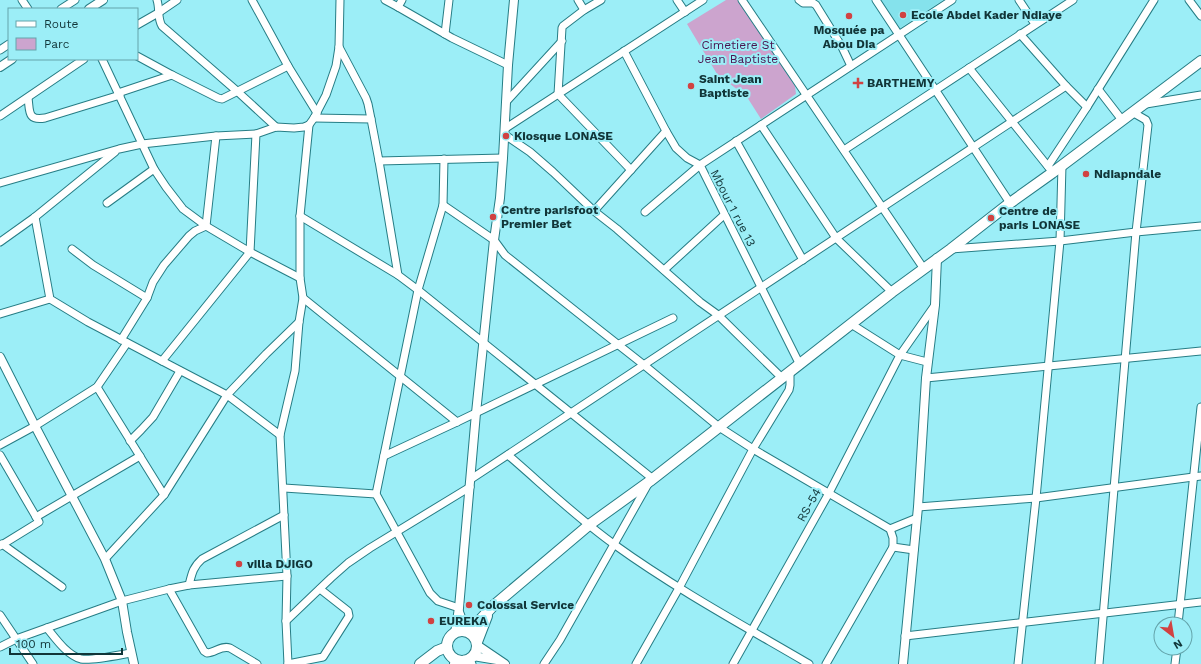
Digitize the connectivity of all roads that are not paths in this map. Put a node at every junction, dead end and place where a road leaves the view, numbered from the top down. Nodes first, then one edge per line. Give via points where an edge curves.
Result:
1 (75, 0) edge
2 (103, 0) edge
3 (157, 0) edge
4 (177, 0) edge
5 (252, 0) edge
6 (340, 0) edge
7 (385, 0) edge
8 (402, 0) edge
9 (450, 0) edge
10 (514, 0) edge
11 (578, 0) edge
12 (601, 0) edge
13 (677, 0) edge
14 (703, 0) edge
15 (742, 0) edge
16 (799, 0) edge
17 (876, 0) edge
18 (952, 0) edge
19 (1019, 0) edge
20 (1073, 0) edge
21 (1154, 0) edge
22 (1189, 0) edge
23 (398, 7) junction
24 (63, 8) edge
25 (91, 8) edge
26 (584, 10) junction
27 (685, 12) junction
28 (158, 13) junction
29 (1201, 16) edge
30 (138, 24) edge
31 (1035, 24) junction
32 (446, 34) junction
33 (1020, 34) junction
34 (898, 35) junction
35 (562, 41) junction
36 (339, 47) junction
37 (624, 51) junction
38 (138, 57) edge
39 (10, 60) edge
40 (83, 60) edge
41 (102, 60) edge
42 (1201, 61) edge
43 (508, 65) junction
44 (288, 66) junction
45 (851, 66) junction
46 (0, 67) edge
47 (969, 68) junction
48 (172, 75) junction
49 (1066, 86) junction
50 (1098, 89) junction
51 (935, 90) junction
52 (238, 92) junction
53 (119, 94) junction
54 (558, 94) junction
55 (806, 95) junction
56 (1201, 95) edge
57 (28, 98) junction
58 (506, 102) junction
59 (1143, 104) junction
60 (1087, 107) junction
61 (1132, 112) junction
62 (316, 115) junction
63 (0, 116) edge
64 (371, 119) junction
65 (1122, 120) junction
66 (1012, 122) junction
67 (309, 125) junction
68 (761, 125) junction
69 (276, 127) junction
70 (505, 131) junction
71 (666, 131) junction
72 (256, 134) junction
73 (216, 136) junction
74 (736, 141) junction
75 (142, 144) junction
76 (974, 147) junction
77 (119, 149) junction
78 (844, 150) junction
79 (504, 158) junction
80 (444, 159) junction
81 (379, 161) junction
82 (700, 165) junction
83 (1062, 165) junction
84 (154, 168) junction
85 (1050, 169) junction
86 (631, 170) junction
87 (0, 183) edge
88 (107, 203) dead end
89 (1010, 203) junction
90 (443, 205) junction
91 (882, 207) junction
92 (594, 211) junction
93 (645, 212) dead end
94 (724, 215) junction
95 (300, 216) junction
96 (34, 217) junction
97 (206, 226) junction
98 (1201, 226) edge
99 (1136, 232) junction
100 (836, 238) junction
101 (494, 240) junction
102 (1060, 241) junction
103 (0, 242) edge
104 (72, 249) dead end
105 (952, 249) junction
106 (250, 252) junction
107 (937, 258) junction
108 (803, 260) junction
109 (924, 269) junction
110 (664, 270) junction
111 (398, 275) junction
112 (300, 278) junction
113 (761, 288) junction
114 (418, 290) junction
115 (892, 292) junction
116 (147, 298) junction
117 (303, 298) junction
118 (50, 299) junction
119 (935, 304) junction
120 (0, 314) edge
121 (718, 315) junction
122 (673, 318) dead end
123 (299, 322) junction
124 (851, 324) junction
125 (124, 342) junction
126 (483, 343) junction
127 (618, 344) junction
128 (1201, 351) edge
129 (900, 355) junction
130 (0, 357) edge
131 (1126, 358) junction
132 (162, 360) junction
133 (927, 362) junction
134 (800, 364) junction
135 (644, 365) junction
136 (1048, 366) junction
137 (180, 371) junction
138 (400, 375) junction
139 (786, 375) junction
140 (926, 378) junction
141 (535, 384) junction
142 (97, 387) junction
143 (227, 395) junction
144 (1201, 407) edge
145 (476, 413) junction
146 (571, 413) junction
147 (457, 422) junction
148 (35, 426) junction
149 (719, 427) junction
150 (280, 435) junction
151 (130, 441) junction
152 (0, 445) edge
153 (753, 449) junction
154 (508, 454) junction
155 (0, 455) edge
156 (140, 456) junction
157 (384, 456) junction
158 (1198, 477) edge
159 (652, 480) junction
160 (470, 483) junction
161 (1114, 487) junction
162 (284, 488) junction
163 (829, 493) junction
164 (376, 494) junction
165 (164, 495) junction
166 (72, 496) junction
167 (1036, 498) junction
168 (918, 506) junction
169 (284, 515) junction
170 (36, 517) junction
171 (917, 518) junction
172 (589, 525) junction
173 (890, 529) junction
174 (398, 532) junction
175 (1, 545) edge
176 (614, 545) junction
177 (893, 547) junction
178 (914, 550) junction
179 (105, 559) junction
180 (287, 576) junction
181 (189, 585) junction
182 (62, 587) dead end
183 (679, 588) junction
184 (169, 589) junction
185 (320, 589) junction
186 (122, 601) junction
187 (1201, 602) edge
188 (1180, 605) junction
189 (492, 607) junction
190 (459, 610) junction
191 (1103, 613) junction
192 (0, 615) edge
193 (1179, 616) edge
194 (286, 621) junction
195 (1022, 622) junction
196 (46, 628) junction
197 (752, 630) junction
198 (467, 632) junction
199 (455, 633) junction
200 (906, 636) junction
201 (16, 639) junction
202 (477, 643) junction
203 (0, 647) edge
204 (131, 652) junction
205 (461, 659) edge
206 (502, 662) edge
207 (422, 663) edge
208 (33, 664) edge
209 (134, 664) edge
210 (257, 664) edge
211 (288, 664) edge
212 (544, 664) edge
213 (636, 664) edge
214 (733, 664) edge
215 (809, 664) edge
216 (826, 664) edge
217 (903, 664) edge
218 (1018, 664) edge
219 (1099, 664) edge

1 - 24 street
2 - 25 street
3 - 28 street
4 - 28 street
5 - 44 street
6 - 36 street
7 - 23 street
8 - 23 street
9 - 32 street
10 - 43 street
11 - 26 street
12 - 26 street
13 - 27 street
14 - 27 street
15 - 55 street
16 - 45 street via 816,5
17 - 34 street
18 - 34 street
19 - 31 street
20 - 31 street
21 - 50 street
22 - 29 street
23 - 32 street
26 - 35 street via 563,26
27 - 37 street
28 - 30 street
28 - 52 street via 162,26
31 - 33 street
32 - 43 street
33 - 47 street
33 - 49 street
34 - 45 street
34 - 51 street
35 - 54 street
35 - 58 street
36 - 62 street via 336,66
36 - 64 street via 366,98
37 - 54 street
37 - 71 street, Mbour 1 rue 13
38 - 48 street
39 - 46 street
40 - 57 street
41 - 53 street
42 - 59 main road
43 - 58 street
44 - 52 street
44 - 62 street
45 - 55 street
47 - 51 street
47 - 66 street
48 - 52 street via 220,99
48 - 53 street
49 - 60 street
49 - 66 street
50 - 60 street
50 - 65 street
51 - 76 street
51 - 78 street
52 - 69 street
53 - 57 street via 38,119 30,114
53 - 75 street
54 - 70 street
54 - 86 street
55 - 68 street
55 - 78 street
56 - 59 street
57 - 63 street
58 - 70 street
59 - 61 main road
60 - 85 street
61 - 65 main road
61 - 99 street via 1146,120 1148,126
62 - 64 street
62 - 67 street
64 - 81 street
65 - 83 main road
66 - 76 street
66 - 85 street
67 - 69 street via 294,128
67 - 95 street
68 - 74 street
68 - 100 street
69 - 72 street
70 - 79 street
70 - 92 street
71 - 82 street, Mbour 1 rue 13 via 676,148
71 - 86 street
72 - 73 street
72 - 106 street
73 - 75 street
73 - 97 street
74 - 82 street
74 - 108 street
75 - 77 street
75 - 84 street
76 - 89 street
76 - 91 street
77 - 87 street
77 - 96 street
78 - 91 street
79 - 80 street
79 - 101 street
80 - 81 street
80 - 90 street
81 - 111 street
82 - 93 street
82 - 94 street, Mbour 1 rue 13
83 - 85 main road
83 - 102 street
84 - 88 street
84 - 97 street via 183,209
85 - 89 main road
86 - 92 street
89 - 105 main road
90 - 101 street
90 - 114 street
91 - 100 street
91 - 109 street
92 - 110 street
94 - 110 street
94 - 113 street, Mbour 1 rue 13
95 - 111 street
95 - 112 street
96 - 103 street
96 - 118 street
97 - 106 street
97 - 116 street via 189,236 164,265
98 - 99 street
99 - 102 street
99 - 131 street
100 - 108 street
100 - 115 street
101 - 126 street
101 - 127 street via 506,255
102 - 105 street
102 - 136 street
104 - 116 street
105 - 107 main road
106 - 112 street
106 - 132 street
107 - 109 main road
107 - 119 street
108 - 113 street
109 - 115 main road
110 - 121 street
111 - 114 street
112 - 117 street
113 - 121 street
113 - 134 street, Mbour 1 rue 13
114 - 126 street
114 - 138 street
115 - 124 main road
116 - 125 street
117 - 123 street
117 - 138 street
118 - 120 street
118 - 125 street
119 - 129 street, RS-54
119 - 133 street
121 - 135 street
121 - 139 street
122 - 127 street
123 - 143 street
123 - 150 street via 295,371
124 - 129 street
124 - 134 main road
125 - 132 street
125 - 142 street
126 - 141 street
126 - 145 street
127 - 135 street
127 - 141 street
128 - 131 street
129 - 133 street
129 - 163 street, RS-54
130 - 148 street
131 - 136 street
131 - 161 street
132 - 137 street
133 - 140 street
134 - 139 main road
135 - 146 street
135 - 149 street
136 - 140 street
136 - 167 street
137 - 143 street
137 - 151 street via 153,417
138 - 147 street
138 - 157 street
139 - 149 main road
139 - 153 street via 789,390
140 - 168 street
141 - 145 street
141 - 146 street
142 - 148 street
142 - 151 street
143 - 150 street
143 - 165 street
144 - 158 street
145 - 147 street
145 - 160 street
146 - 154 street
146 - 159 street
147 - 157 street
148 - 152 street
148 - 166 street
149 - 153 street
149 - 159 main road
150 - 162 street
151 - 156 street
153 - 163 street
153 - 183 street
154 - 160 street
154 - 172 street
155 - 170 street
156 - 165 street
156 - 166 street
157 - 164 street
158 - 161 street
158 - 188 street
159 - 172 main road
159 - 176 street
160 - 174 street
160 - 190 street
161 - 167 street
161 - 191 street
162 - 164 street
162 - 169 street
163 - 173 street
163 - 197 street, RS-54
164 - 174 street
165 - 179 street
166 - 170 street
166 - 179 street
167 - 168 street
167 - 195 street
168 - 171 street
169 - 180 street
169 - 181 street via 202,559 192,570
170 - 175 street via 39,522
171 - 173 street
171 - 178 street
172 - 176 street
172 - 189 main road
173 - 177 street
174 - 185 street via 348,563
174 - 190 street via 430,592 438,601
175 - 182 street
176 - 183 street
176 - 212 street
177 - 178 street
177 - 216 street
178 - 200 street
179 - 186 street
180 - 181 street
180 - 194 street
181 - 184 street
183 - 197 street
183 - 213 street
184 - 186 street
184 - 210 street via 204,651 210,653 226,647
185 - 194 street
185 - 211 street via 348,611 349,616 323,657
186 - 196 street
186 - 204 street
187 - 188 street
188 - 191 street
188 - 193 street
189 - 198 main road
189 - 202 main road
190 - 198 street
190 - 199 street
191 - 195 street
191 - 219 street
192 - 201 street
194 - 211 street
195 - 200 street
195 - 218 street
196 - 201 street
196 - 204 street via 68,651 82,659
197 - 214 street, RS-54
197 - 215 street
198 - 199 main road
198 - 202 main road via 473,635
199 - 205 main road via 449,639
200 - 217 street
201 - 203 street
201 - 208 street
202 - 205 main road via 476,651
202 - 206 street
204 - 209 street
205 - 206 street
205 - 207 main road via 437,651

